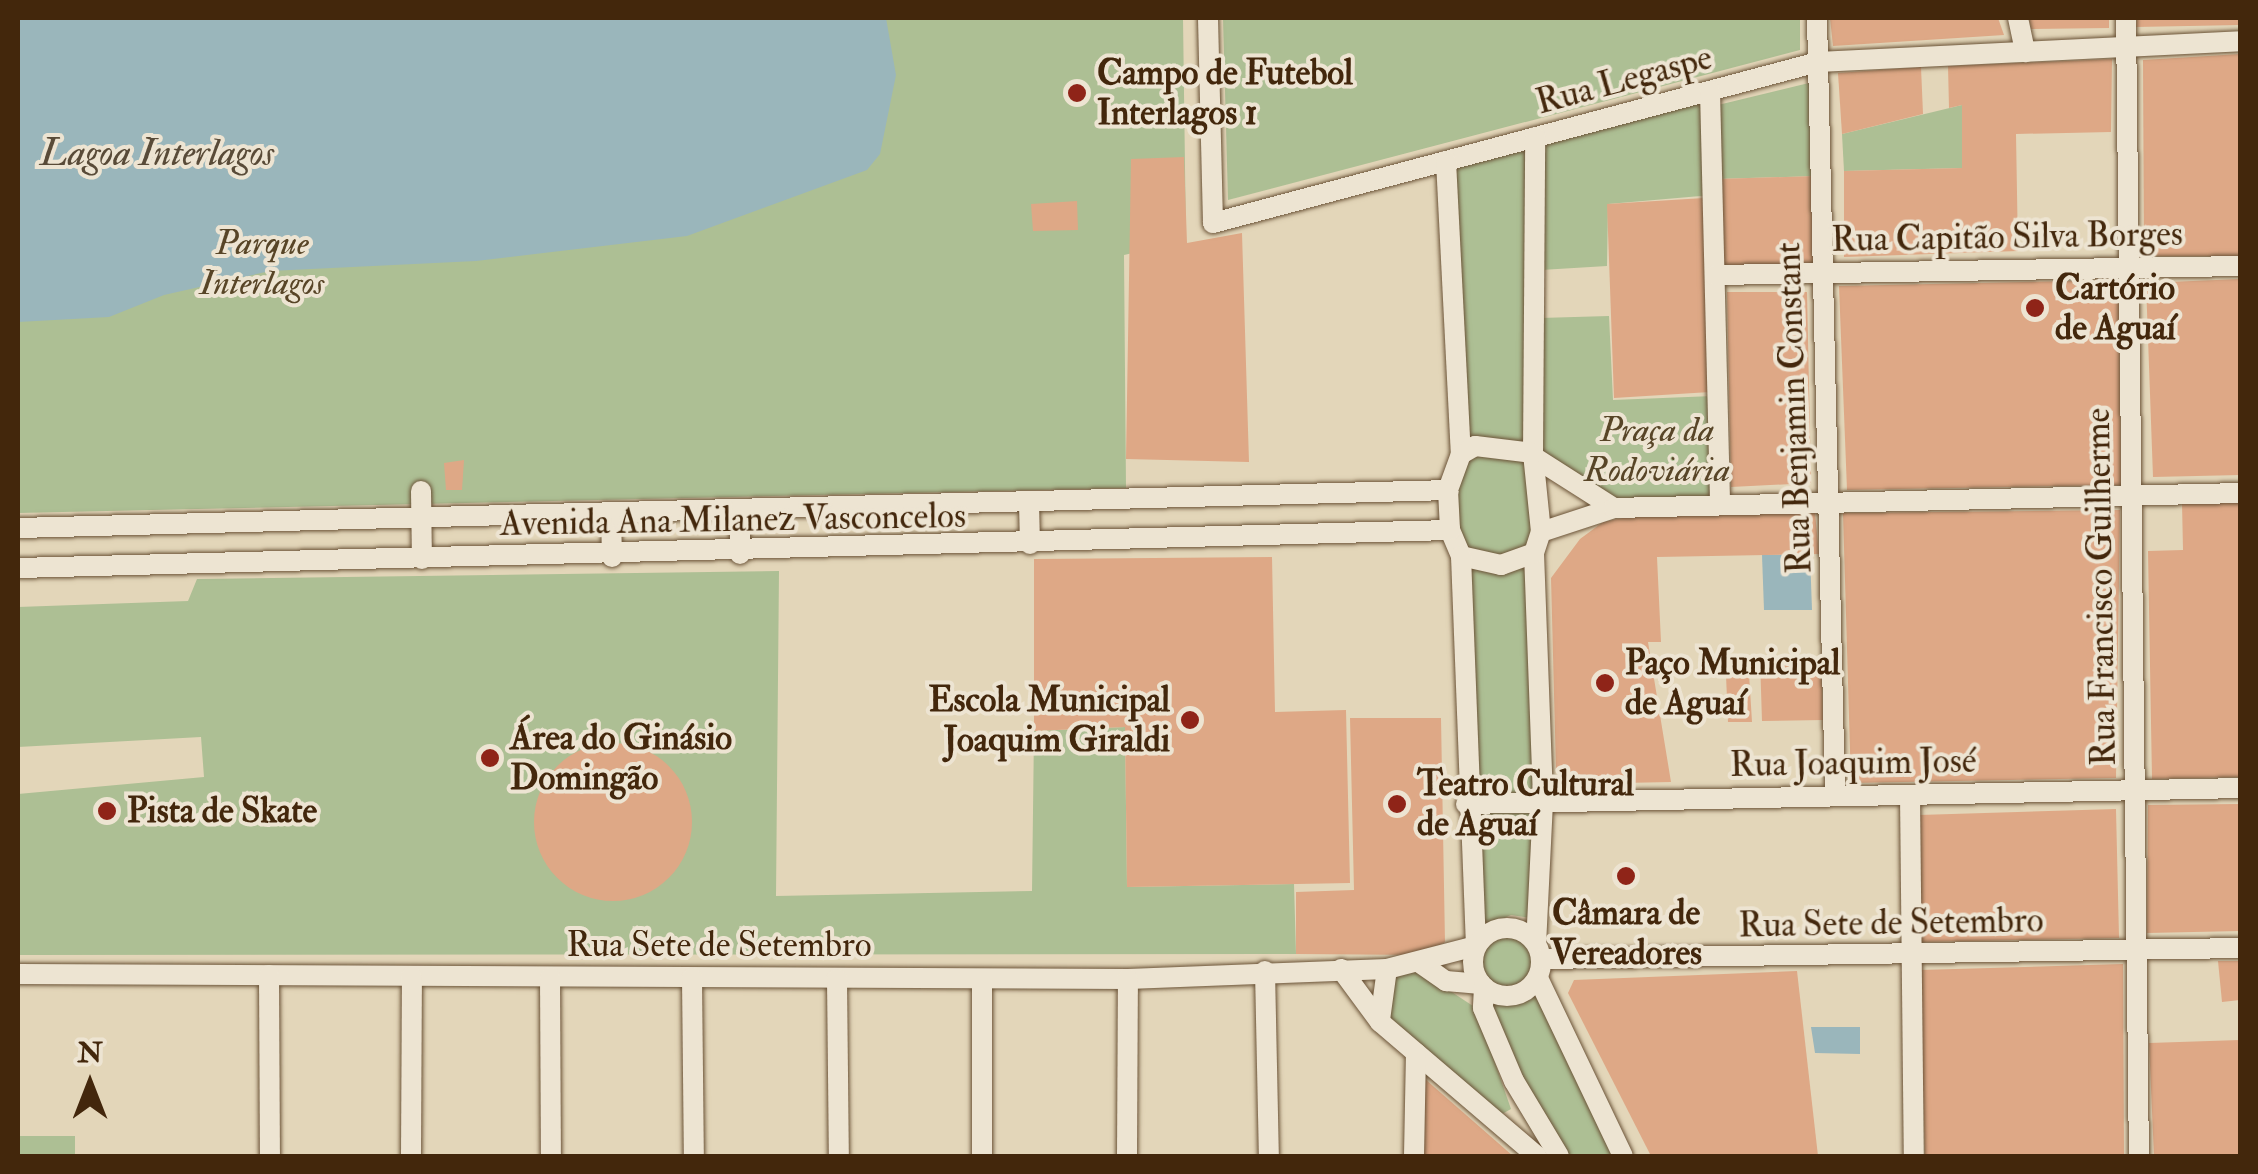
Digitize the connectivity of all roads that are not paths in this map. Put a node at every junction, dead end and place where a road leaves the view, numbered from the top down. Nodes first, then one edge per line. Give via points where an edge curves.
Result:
1 (1208, 18) edge
2 (1817, 18) edge
3 (2018, 18) edge
4 (2126, 18) edge
5 (2240, 41) edge
6 (2126, 46) junction
7 (2025, 52) junction
8 (1818, 62) junction
9 (1710, 91) junction
10 (1535, 137) junction
11 (1446, 161) junction
12 (2240, 266) edge
13 (2129, 267) junction
14 (1823, 272) junction
15 (1714, 275) junction
16 (1461, 454) junction
17 (1535, 456) junction
18 (1448, 490) junction
19 (421, 491) dead end
20 (2240, 493) edge
21 (2132, 496) junction
22 (1830, 501) junction
23 (1720, 503) junction
24 (1029, 504) junction
25 (1614, 508) junction
26 (740, 513) junction
27 (611, 516) junction
28 (422, 520) junction
29 (18, 528) edge
30 (1450, 530) junction
31 (1541, 532) junction
32 (1030, 544) junction
33 (1534, 553) junction
34 (740, 554) junction
35 (612, 556) junction
36 (1462, 556) junction
37 (422, 559) junction
38 (18, 568) edge
39 (2240, 788) edge
40 (2136, 790) junction
41 (1910, 795) junction
42 (1835, 796) junction
43 (1543, 802) junction
44 (1466, 804) junction
45 (1476, 944) junction
46 (2240, 948) edge
47 (2138, 952) junction
48 (1912, 956) junction
49 (1539, 960) junction
50 (1420, 963) junction
51 (1341, 969) junction
52 (1387, 969) junction
53 (1265, 971) junction
54 (18, 974) edge
55 (269, 976) junction
56 (412, 976) junction
57 (550, 977) junction
58 (692, 978) junction
59 (837, 978) junction
60 (982, 979) junction
61 (1128, 979) junction
62 (1482, 986) junction
63 (1380, 1022) junction
64 (1416, 1052) junction
65 (270, 1156) edge
66 (412, 1156) edge
67 (550, 1156) edge
68 (694, 1156) edge
69 (839, 1156) edge
70 (982, 1156) edge
71 (1128, 1156) edge
72 (1269, 1156) edge
73 (1414, 1156) edge
74 (1537, 1156) edge
75 (1559, 1156) edge
76 (1623, 1156) edge
77 (1914, 1156) edge
78 (2140, 1156) edge

1 - 11 street, Rua Legaspe via 1213,224
2 - 8 street, Rua Benjamin Constant
3 - 7 street
4 - 6 street, Rua Francisco Guilherme
5 - 6 street, Rua Legaspe
6 - 7 street, Rua Legaspe
6 - 13 street, Rua Francisco Guilherme
7 - 8 street, Rua Legaspe
8 - 9 street, Rua Legaspe
8 - 14 street, Rua Benjamin Constant
9 - 10 street, Rua Legaspe
9 - 15 street
10 - 11 street, Rua Legaspe
10 - 17 street
11 - 16 street
12 - 13 street, Rua Capitão Silva Borges
13 - 14 street, Rua Capitão Silva Borges
13 - 21 street, Rua Francisco Guilherme
14 - 15 street, Rua Capitão Silva Borges
14 - 22 street, Rua Benjamin Constant
15 - 23 street
16 - 17 street via 1501,445
16 - 18 street
17 - 25 street
17 - 31 street
18 - 24 street, Avenida Ana Milanez Vasconcelos
18 - 30 street
19 - 28 street
20 - 21 street
21 - 22 street
21 - 40 street, Rua Francisco Guilherme
22 - 23 street
22 - 42 street, Rua Benjamin Constant
23 - 25 street
24 - 26 street, Avenida Ana Milanez Vasconcelos
24 - 32 street
25 - 31 street
26 - 27 street, Avenida Ana Milanez Vasconcelos
26 - 34 street
27 - 28 street, Avenida Ana Milanez Vasconcelos
27 - 35 street
28 - 29 street, Avenida Ana Milanez Vasconcelos
28 - 37 street
30 - 32 street, Avenida Ana Milanez Vasconcelos
30 - 36 street
31 - 33 street
32 - 34 street, Avenida Ana Milanez Vasconcelos
33 - 36 street via 1500,566
33 - 43 street
34 - 35 street, Avenida Ana Milanez Vasconcelos
35 - 37 street, Avenida Ana Milanez Vasconcelos
36 - 44 street
37 - 38 street, Avenida Ana Milanez Vasconcelos
39 - 40 street, Rua Joaquim José
40 - 41 street, Rua Joaquim José
40 - 47 street, Rua Francisco Guilherme
41 - 42 street, Rua Joaquim José
41 - 48 street
42 - 43 street, Rua Joaquim José
43 - 44 street, Rua Joaquim José
43 - 49 street
44 - 45 street
45 - 49 street, Rua Sete de Setembro via 1511,928
45 - 50 street, Rua Sete de Setembro
45 - 62 street
46 - 47 street, Rua Sete de Setembro
47 - 48 street, Rua Sete de Setembro
47 - 78 street, Rua Francisco Guilherme
48 - 49 street, Rua Sete de Setembro
48 - 77 street
49 - 62 street via 1510,996
49 - 76 street
50 - 52 street, Rua Sete de Setembro
50 - 62 street via 1446,981
51 - 52 street, Rua Sete de Setembro
51 - 53 street, Rua Sete de Setembro
51 - 63 street
52 - 63 street
53 - 61 street, Rua Sete de Setembro
53 - 72 street
54 - 55 street, Rua Sete de Setembro
55 - 56 street, Rua Sete de Setembro
55 - 65 street
56 - 57 street, Rua Sete de Setembro
56 - 66 street
57 - 58 street, Rua Sete de Setembro
57 - 67 street
58 - 59 street, Rua Sete de Setembro
58 - 68 street
59 - 60 street, Rua Sete de Setembro
59 - 69 street
60 - 61 street, Rua Sete de Setembro
60 - 70 street
61 - 71 street
62 - 75 street via 1483,1008 1514,1082
63 - 64 street
64 - 73 street
64 - 74 street

